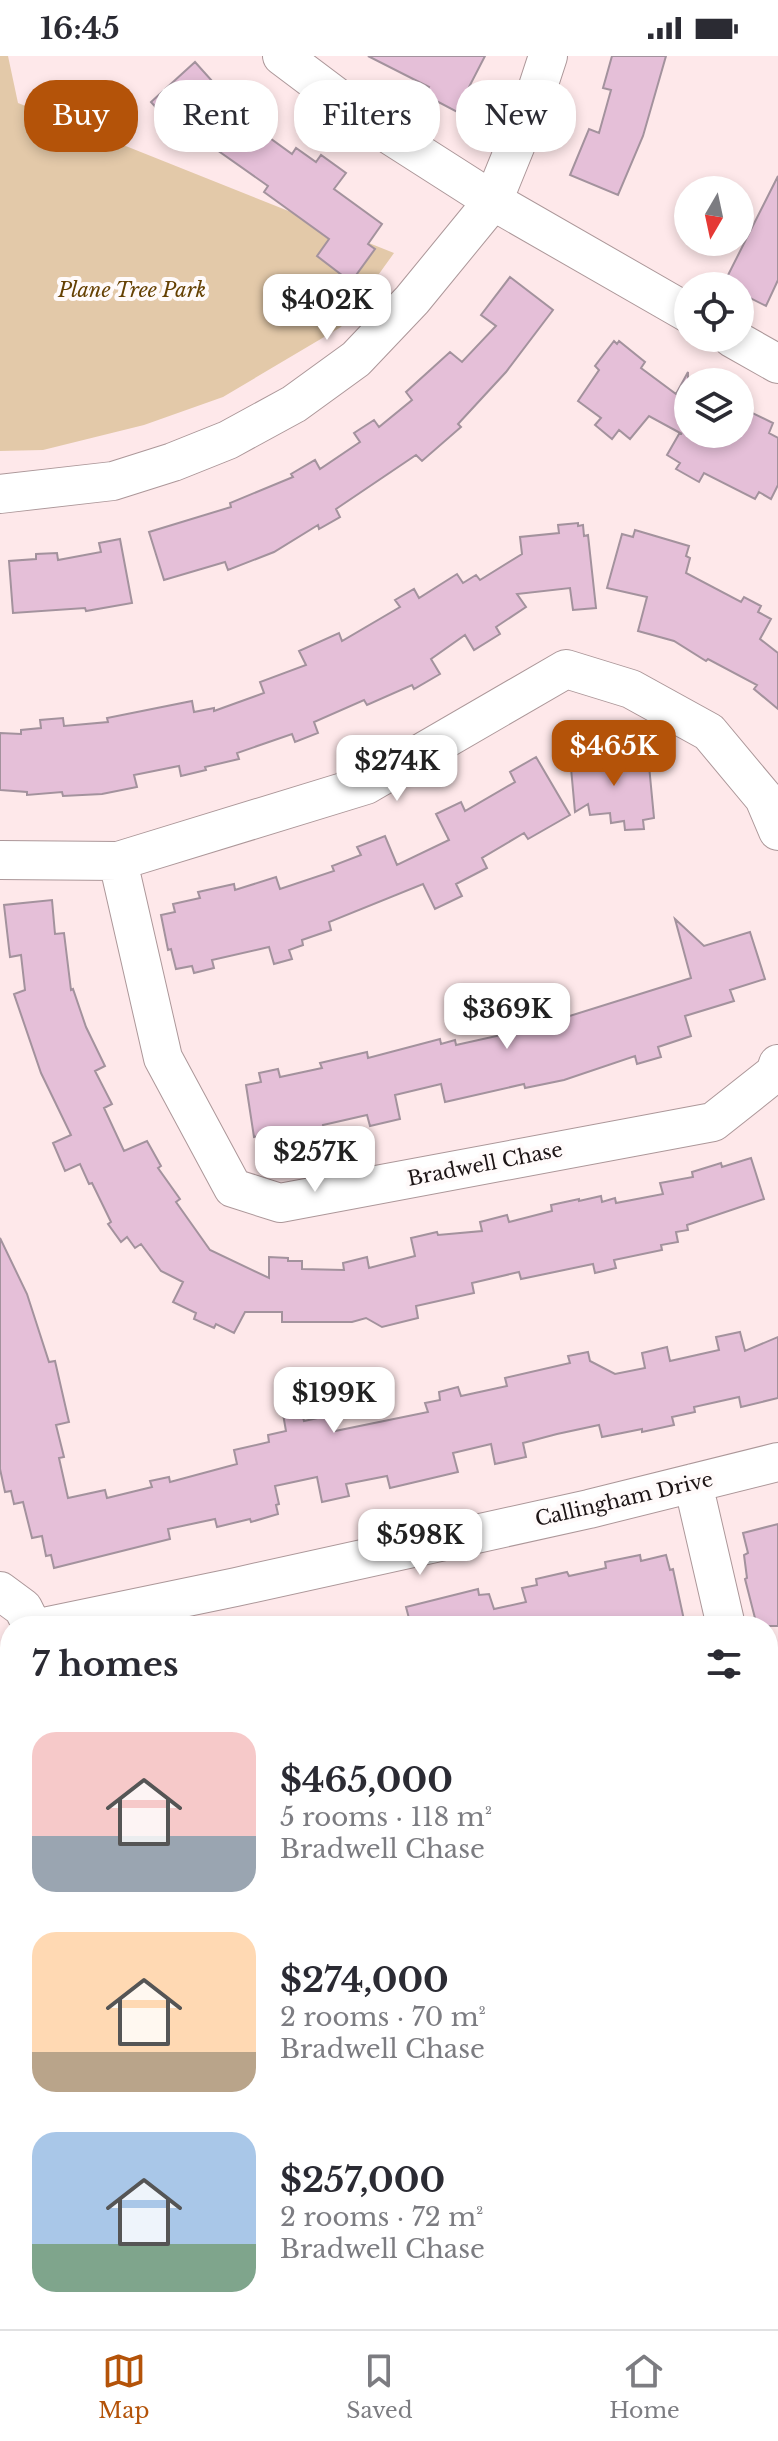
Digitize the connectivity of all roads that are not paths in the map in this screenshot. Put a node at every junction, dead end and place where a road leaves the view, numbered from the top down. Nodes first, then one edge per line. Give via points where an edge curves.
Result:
1 (282, 56) edge
2 (548, 56) edge
3 (493, 201) junction
4 (674, 305) edge
5 (754, 350) edge
6 (778, 364) edge
7 (0, 494) edge
8 (778, 831) edge
9 (0, 860) edge
10 (118, 861) junction
11 (778, 1064) edge
12 (778, 1462) edge
13 (693, 1483) junction
14 (0, 1591) edge
15 (27, 1616) edge
16 (96, 1616) edge
17 (724, 1616) edge

1 - 3 street via 371,123
2 - 3 street
3 - 4 street
3 - 7 street via 366,349 294,404 228,440 113,481
5 - 6 street
8 - 10 street via 764,798 709,732 631,689 566,669 366,785
9 - 10 street
10 - 11 street, Bradwell Chase via 163,1058 233,1188 280,1203 713,1122 775,1073
12 - 13 street, Callingham Drive
13 - 16 street, Callingham Drive
13 - 17 street
14 - 15 street

